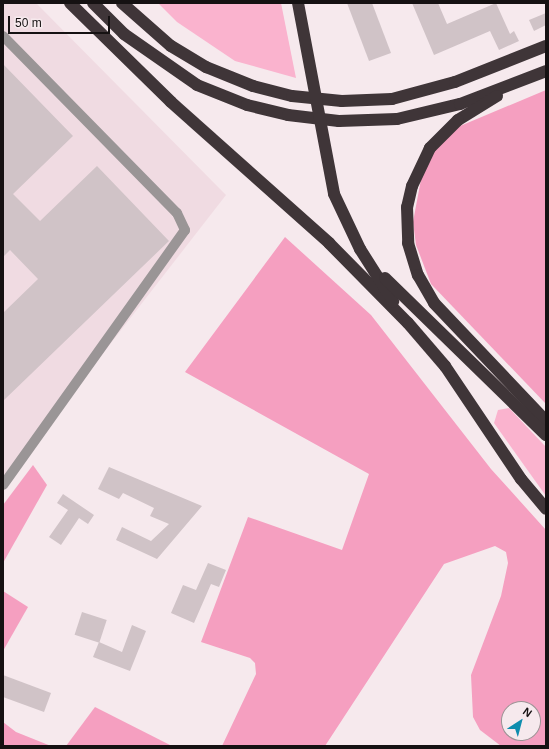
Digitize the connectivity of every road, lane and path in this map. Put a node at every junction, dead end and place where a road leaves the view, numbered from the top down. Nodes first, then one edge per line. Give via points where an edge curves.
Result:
1 (70, 3) edge
2 (93, 3) edge
3 (122, 3) edge
4 (298, 3) edge
5 (3, 36) edge
6 (546, 46) edge
7 (546, 71) edge
8 (524, 80) junction
9 (370, 264) junction
10 (408, 323) junction
11 (546, 421) edge
12 (546, 435) edge
13 (3, 485) edge
14 (546, 509) edge

1 - 10 highway via 171,102 329,243
2 - 8 highway via 124,34 197,85 247,105 288,115 340,121 397,119 460,104
3 - 6 highway via 171,46 206,66 253,86 292,96 335,100 392,99 455,82
4 - 9 highway via 328,170 340,209
5 - 13 street via 177,213 185,230
7 - 8 highway
8 - 11 highway via 458,120 430,148 412,186 406,226 412,260 434,303
9 - 10 highway
9 - 12 highway
10 - 14 highway via 445,366 521,479

